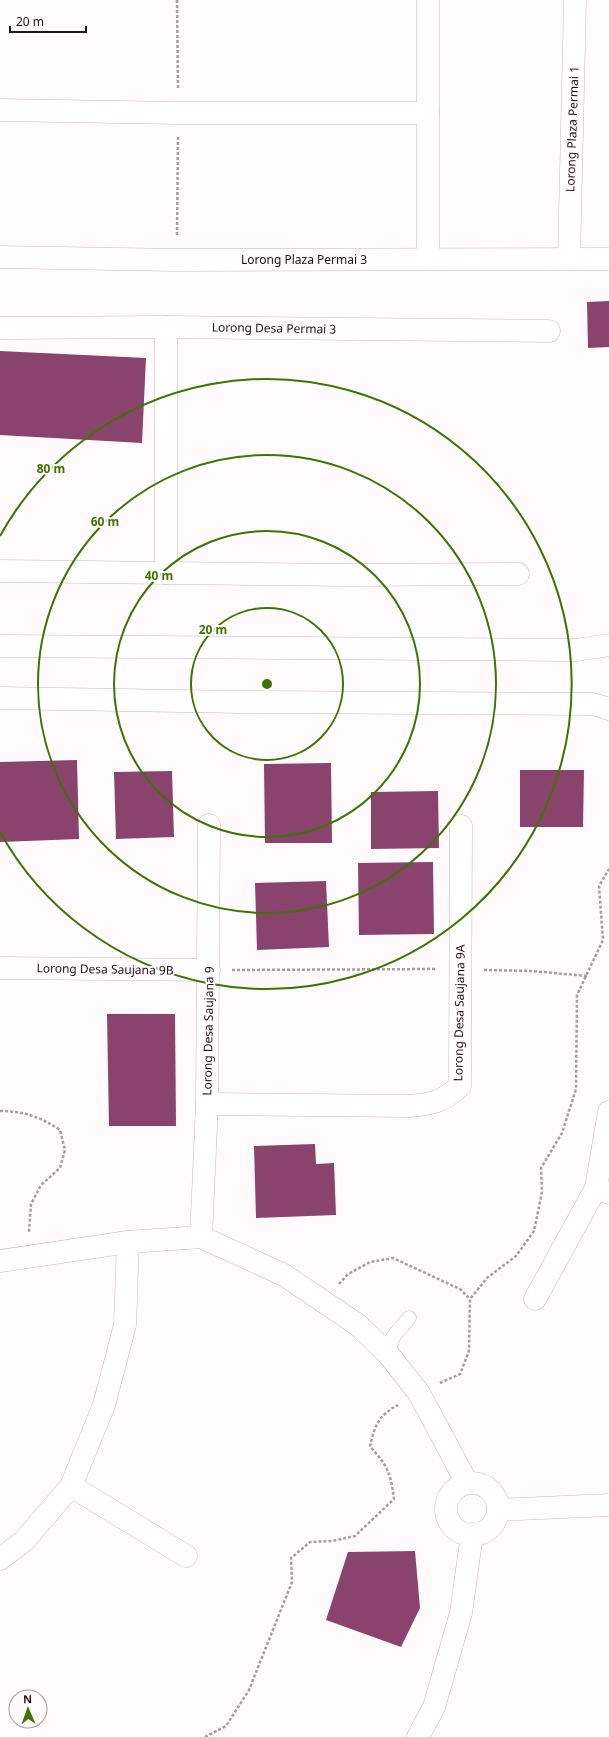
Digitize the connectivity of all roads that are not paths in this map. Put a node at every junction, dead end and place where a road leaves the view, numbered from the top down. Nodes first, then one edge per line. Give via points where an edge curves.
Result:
1 (428, 0) edge
2 (575, 0) edge
3 (0, 110) edge
4 (428, 113) junction
5 (0, 258) edge
6 (428, 258) junction
7 (569, 259) junction
8 (609, 259) edge
9 (166, 327) junction
10 (0, 328) edge
11 (549, 331) dead end
12 (0, 571) edge
13 (166, 573) junction
14 (518, 574) dead end
15 (609, 645) edge
16 (0, 646) edge
17 (0, 698) edge
18 (609, 708) edge
19 (209, 825) dead end
20 (461, 826) dead end
21 (0, 968) edge
22 (209, 970) junction
23 (207, 1104) junction
24 (609, 1112) edge
25 (602, 1190) edge
26 (201, 1237) junction
27 (128, 1242) junction
28 (0, 1261) edge
29 (535, 1299) dead end
30 (408, 1318) dead end
31 (388, 1354) junction
32 (467, 1483) junction
33 (71, 1486) junction
34 (609, 1505) edge
35 (498, 1510) junction
36 (472, 1534) junction
37 (186, 1556) dead end
38 (0, 1559) edge
39 (418, 1737) edge

1 - 4 street
2 - 7 street, Lorong Plaza Permai 1
3 - 4 street via 178,114
4 - 6 street
5 - 6 street, Lorong Plaza Permai 3
6 - 7 street, Lorong Plaza Permai 3
7 - 8 street, Lorong Plaza Permai 3
9 - 10 street, Lorong Desa Permai 3
9 - 11 street, Lorong Desa Permai 3
9 - 13 street
12 - 13 street
13 - 14 street
15 - 16 street via 576,650
17 - 18 street via 593,704
19 - 22 street, Lorong Desa Saujana 9
20 - 23 street, Lorong Desa Saujana 9A via 460,1086 433,1104 409,1106
21 - 22 street, Lorong Desa Saujana 9B
22 - 23 street, Lorong Desa Saujana 9
23 - 26 street, Lorong Desa Saujana 9
24 - 25 street
25 - 29 street
26 - 27 street
26 - 31 street via 284,1275 358,1325
27 - 28 street
27 - 33 street via 125,1325 104,1405
30 - 31 lane via 393,1337
31 - 32 street via 419,1393
32 - 35 street via 475,1483 489,1489 497,1502
32 - 36 street via 453,1491 446,1507 451,1523 456,1529
33 - 37 street
33 - 38 street via 24,1540
34 - 35 street
35 - 36 street via 493,1524 480,1533
36 - 39 street via 461,1613 434,1707

